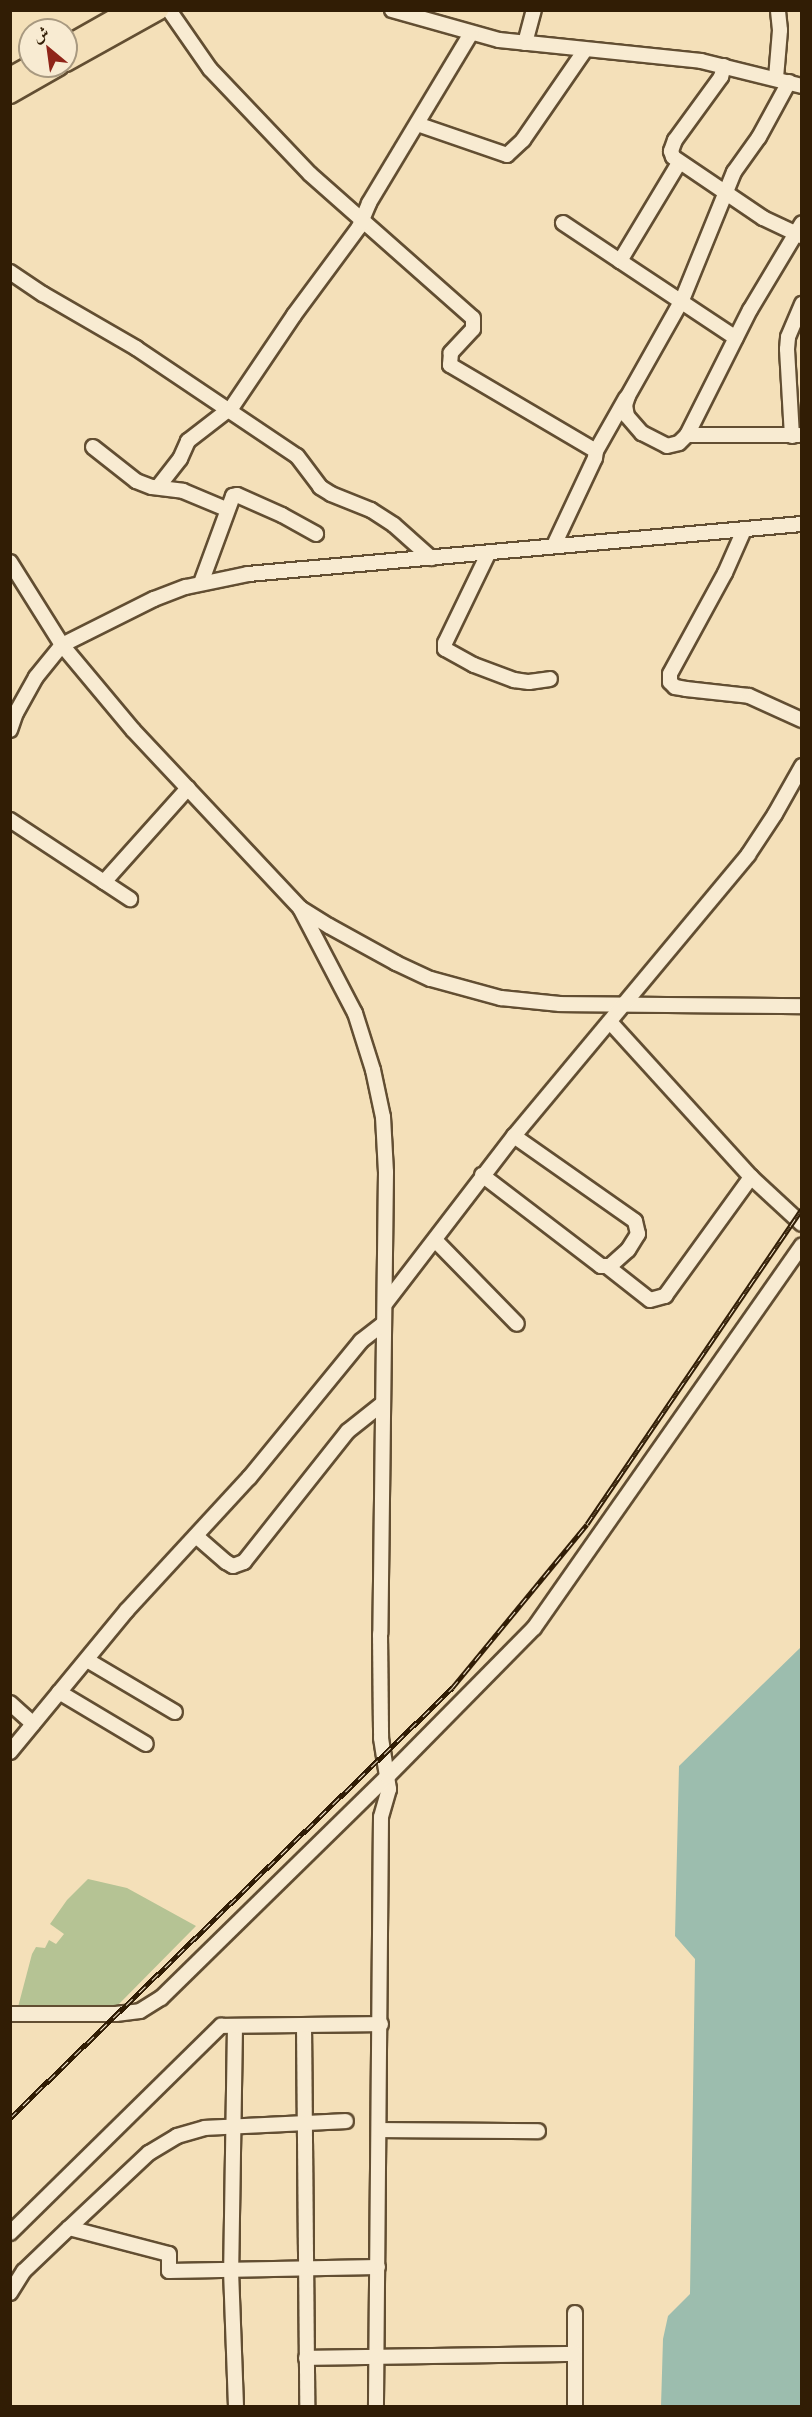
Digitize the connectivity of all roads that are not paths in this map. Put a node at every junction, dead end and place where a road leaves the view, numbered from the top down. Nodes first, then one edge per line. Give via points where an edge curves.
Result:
1 (130, 10) edge
2 (159, 10) edge
3 (169, 10) edge
4 (392, 10) edge
5 (534, 10) edge
6 (778, 10) edge
7 (471, 33) junction
8 (78, 39) edge
9 (525, 43) junction
10 (585, 50) junction
11 (78, 55) edge
12 (724, 66) junction
13 (39, 78) edge
14 (789, 82) edge
15 (10, 94) edge
16 (417, 124) junction
17 (679, 162) junction
18 (727, 193) junction
19 (362, 221) junction
20 (563, 224) dead end
21 (799, 231) edge
22 (620, 261) junction
23 (10, 272) edge
24 (682, 300) junction
25 (801, 304) edge
26 (795, 337) edge
27 (736, 338) junction
28 (628, 396) junction
29 (796, 398) edge
30 (228, 412) junction
31 (687, 435) junction
32 (797, 435) edge
33 (93, 447) dead end
34 (596, 451) junction
35 (158, 487) junction
36 (226, 509) junction
37 (801, 524) edge
38 (744, 530) junction
39 (316, 534) dead end
40 (554, 545) junction
41 (489, 552) junction
42 (431, 558) junction
43 (10, 562) edge
44 (201, 583) junction
45 (62, 645) junction
46 (550, 679) dead end
47 (801, 720) edge
48 (10, 730) edge
49 (801, 766) edge
50 (188, 788) junction
51 (10, 820) edge
52 (104, 882) junction
53 (130, 899) dead end
54 (300, 908) junction
55 (625, 1005) junction
56 (801, 1006) edge
57 (610, 1022) junction
58 (514, 1136) junction
59 (482, 1175) junction
60 (751, 1177) junction
61 (801, 1224) edge
62 (435, 1240) junction
63 (801, 1245) edge
64 (608, 1267) junction
65 (385, 1304) junction
66 (384, 1323) junction
67 (517, 1324) dead end
68 (381, 1404) junction
69 (196, 1536) junction
70 (87, 1660) junction
71 (59, 1692) junction
72 (10, 1703) edge
73 (175, 1712) dead end
74 (33, 1724) junction
75 (146, 1744) dead end
76 (10, 1752) edge
77 (387, 1777) junction
78 (10, 2014) edge
79 (381, 2024) junction
80 (304, 2025) junction
81 (235, 2026) junction
82 (346, 2121) dead end
83 (303, 2123) junction
84 (232, 2127) junction
85 (380, 2130) junction
86 (538, 2131) dead end
87 (69, 2228) junction
88 (10, 2233) edge
89 (378, 2267) junction
90 (231, 2270) junction
91 (305, 2270) junction
92 (10, 2293) edge
93 (575, 2313) dead end
94 (575, 2354) junction
95 (377, 2355) junction
96 (306, 2358) junction
97 (236, 2406) edge
98 (307, 2406) edge
99 (376, 2406) edge
100 (575, 2406) edge

1 - 8 main road
2 - 11 main road
3 - 19 street via 192,46 231,93
4 - 7 street
5 - 9 street
6 - 14 street
7 - 9 street
7 - 16 street
9 - 10 street
10 - 12 street via 683,58
10 - 16 street via 523,140 507,155
12 - 14 street
12 - 17 street via 721,77 672,146 673,157
13 - 15 main road
14 - 18 street via 759,137 734,172
16 - 19 street
17 - 18 street
17 - 22 street
18 - 21 street
18 - 24 street
19 - 30 street
19 - 34 street via 473,318 473,329 451,353 450,365
20 - 22 street
21 - 27 street
22 - 24 street
23 - 30 street via 146,355
24 - 27 street
24 - 28 street
25 - 26 street
26 - 29 street
27 - 31 street
28 - 31 street via 625,405 629,420 652,440 671,446
28 - 34 street
29 - 32 street
30 - 35 street via 188,441 180,459
30 - 42 street via 297,456 320,487 371,510
31 - 32 street
33 - 35 street via 131,478
34 - 40 street
35 - 36 street via 183,491
36 - 39 street via 237,495
36 - 44 street
37 - 38 street
38 - 40 street
38 - 47 street via 670,674 670,682 686,689 749,696
40 - 41 street
41 - 42 street
41 - 46 street via 445,649 514,680
42 - 44 street via 248,574
43 - 45 street
44 - 45 street via 154,599
45 - 48 street via 36,677
45 - 50 street
49 - 55 street via 748,855
50 - 52 street
50 - 54 street
51 - 52 street
52 - 53 street
54 - 55 street via 396,963 464,989 513,1000
54 - 65 street via 355,1013 375,1082 386,1172
55 - 56 street
55 - 57 street
57 - 58 street
57 - 60 street
58 - 59 street
58 - 64 street via 638,1225 628,1250
59 - 62 street
59 - 64 street via 590,1259
60 - 61 street
60 - 64 street via 665,1296 650,1300
62 - 65 street
62 - 67 street
63 - 77 street via 534,1628
65 - 66 street
66 - 68 street
66 - 69 street via 361,1341
68 - 69 street via 348,1431 244,1562 233,1566
68 - 77 street via 381,1738
69 - 70 street
70 - 71 street
70 - 73 street
71 - 74 street
71 - 75 street
72 - 74 street
74 - 76 street
77 - 78 street via 152,2005 116,2014
77 - 79 street via 389,1789 381,1817
79 - 80 street
79 - 85 street
80 - 81 street
80 - 83 street
81 - 84 street
81 - 88 street via 221,2026
82 - 83 street
83 - 84 street
83 - 91 street
84 - 87 street via 192,2130 159,2145
84 - 90 street
85 - 86 street
85 - 89 street
87 - 90 street via 169,2254 169,2271
87 - 92 street via 24,2271
89 - 91 street
89 - 95 street
90 - 91 street
90 - 97 street
91 - 96 street
93 - 94 street
94 - 95 street
94 - 100 street
95 - 96 street
95 - 99 street
96 - 98 street

